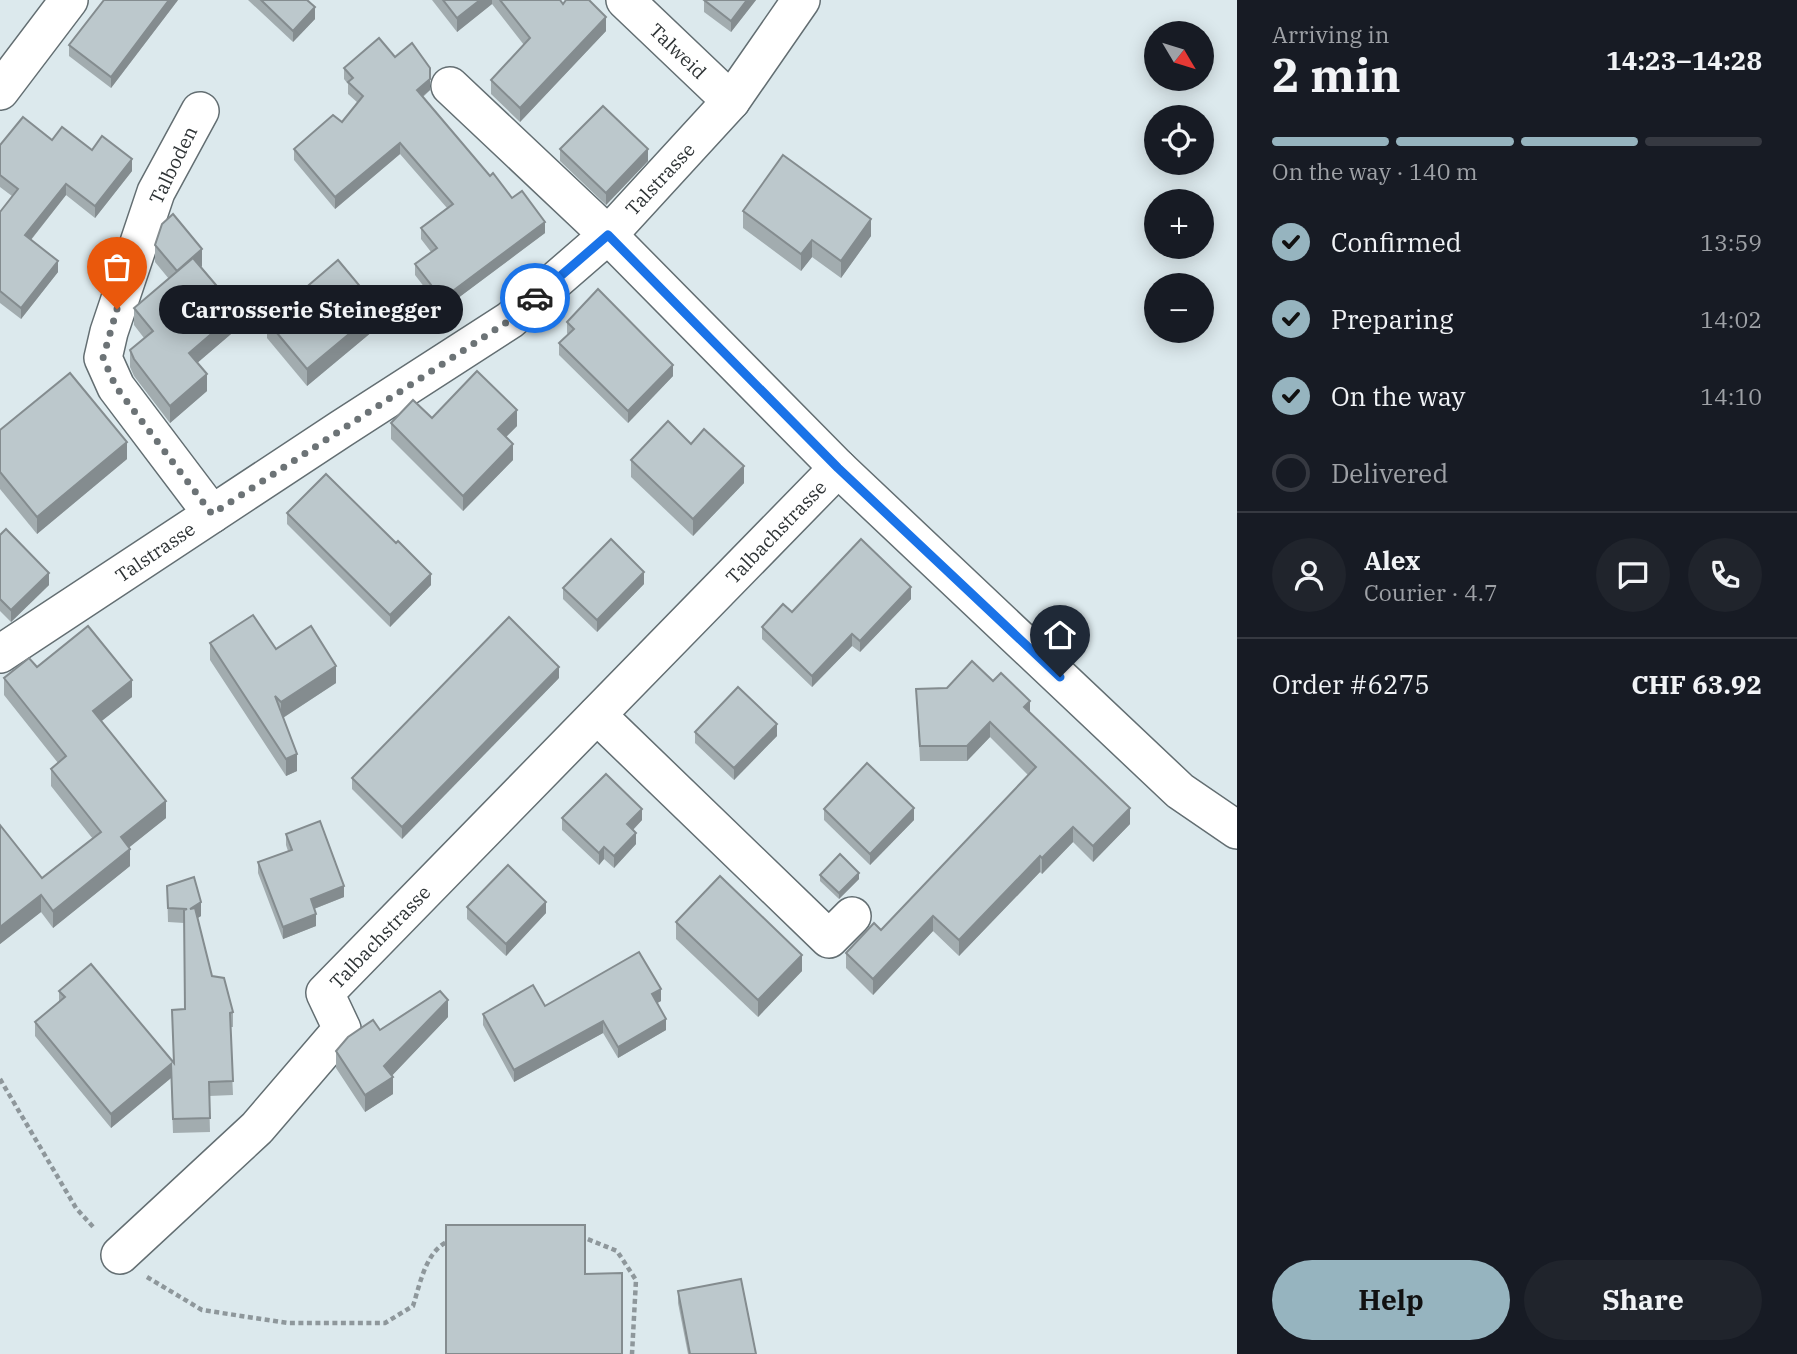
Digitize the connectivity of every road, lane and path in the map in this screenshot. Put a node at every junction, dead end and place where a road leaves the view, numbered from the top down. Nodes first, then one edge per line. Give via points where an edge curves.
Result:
1 (69, 0) edge
2 (625, 0) edge
3 (801, 0) edge
4 (450, 86) dead end
5 (0, 91) edge
6 (731, 101) junction
7 (200, 111) dead end
8 (608, 235) junction
9 (838, 468) junction
10 (212, 514) junction
11 (0, 654) edge
12 (597, 715) junction
13 (1237, 830) edge
14 (852, 916) dead end
15 (0, 1079) edge
16 (569, 1236) edge
17 (451, 1240) edge
18 (120, 1255) junction
19 (632, 1354) edge

1 - 5 street
2 - 6 street, Talweid
3 - 6 street, Talstrasse
4 - 8 street, Talbachstrasse
6 - 8 street, Talstrasse
7 - 10 street, Talboden via 156,192 103,358 116,387
8 - 9 street, Talbachstrasse
8 - 10 street, Talstrasse via 510,320
9 - 12 street, Talbachstrasse
9 - 13 street, Talbachstrasse via 1180,791
10 - 11 street, Talstrasse
12 - 14 street via 829,939
12 - 18 street, Talbachstrasse via 325,993 342,1029 257,1128
15 - 18 path via 76,1208
16 - 19 path via 582,1236 617,1251 636,1280
17 - 18 path via 440,1245 423,1272 414,1306 385,1323 288,1323 202,1310 132,1268

